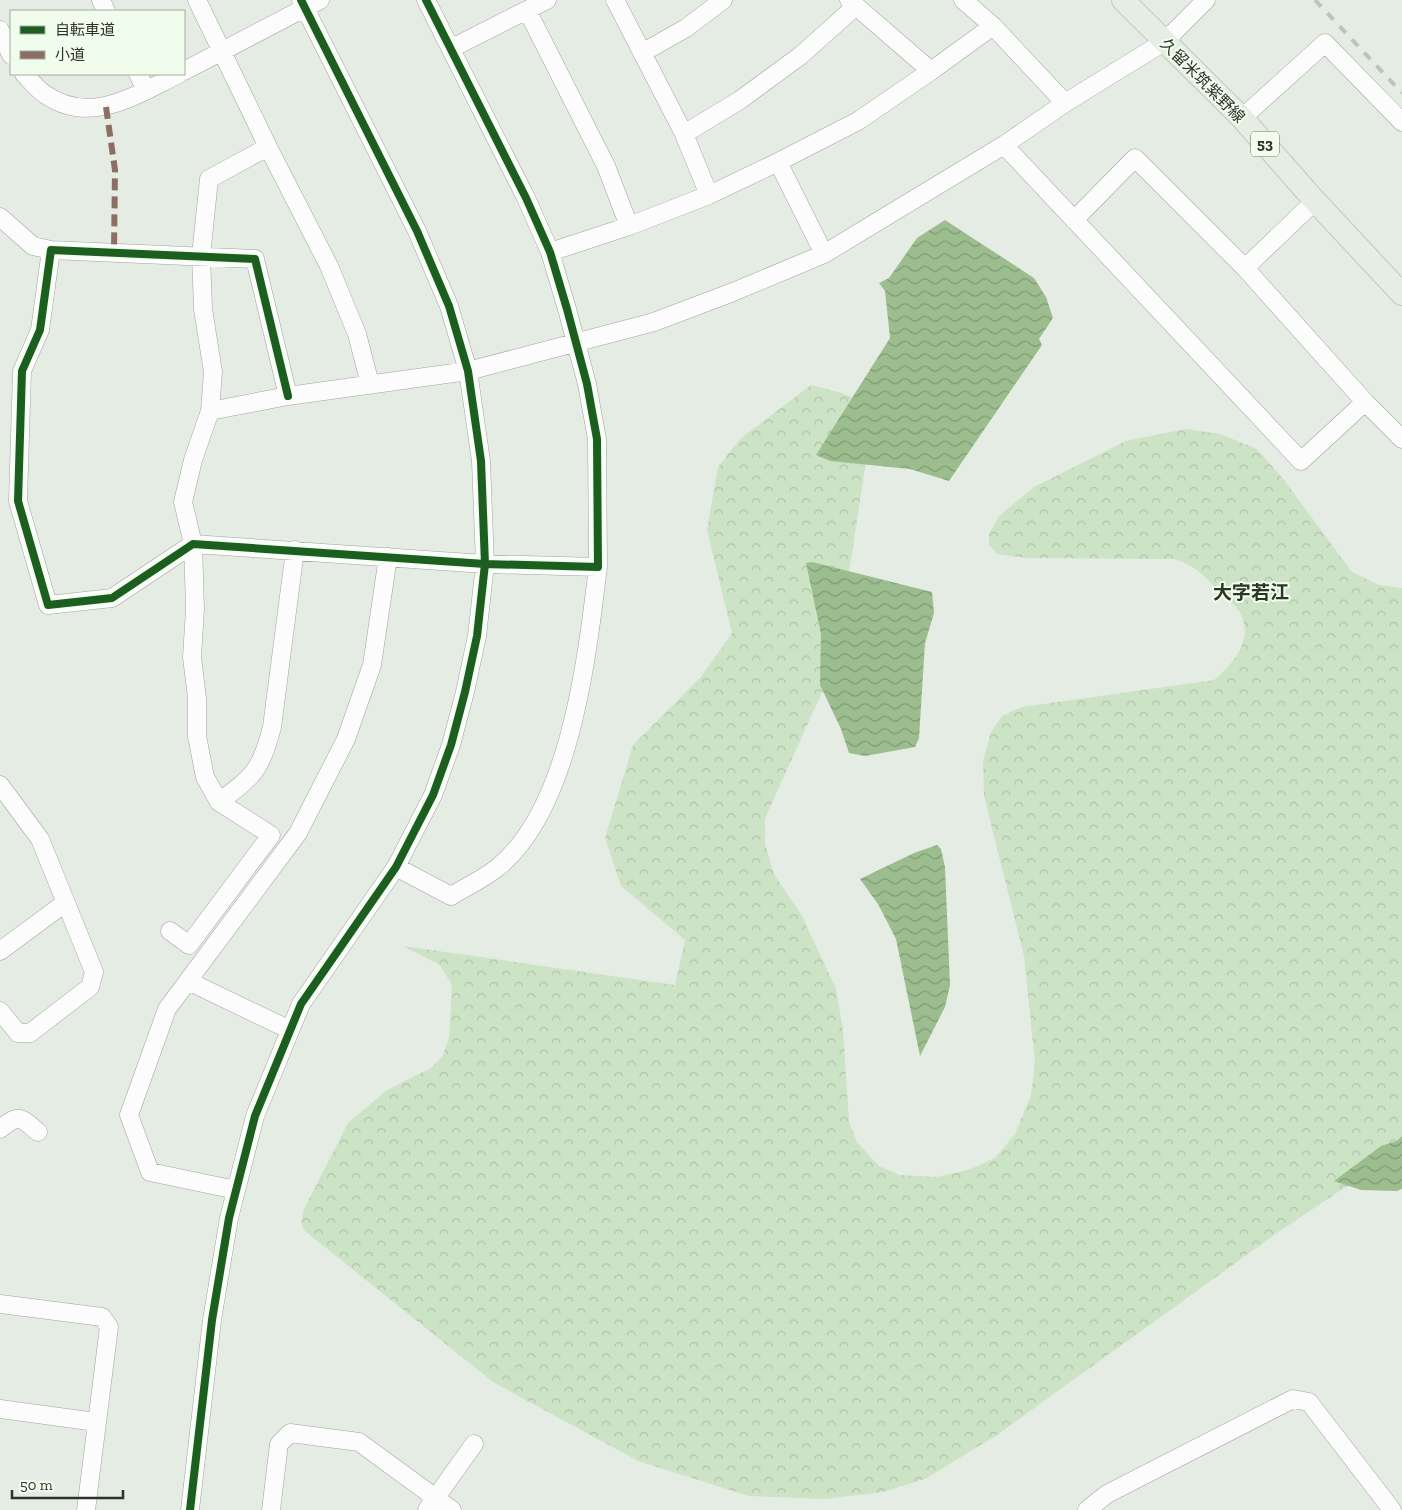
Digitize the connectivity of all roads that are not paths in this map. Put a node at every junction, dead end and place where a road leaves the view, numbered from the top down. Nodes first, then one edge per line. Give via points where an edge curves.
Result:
1 (197, 0) edge
2 (426, 0) edge
3 (547, 0) edge
4 (615, 0) edge
5 (723, 0) edge
6 (963, 0) edge
7 (1123, 0) edge
8 (1206, 0) edge
9 (308, 2) edge
10 (852, 3) edge
11 (526, 10) junction
12 (993, 26) junction
13 (0, 30) edge
14 (1164, 42) junction
15 (452, 48) junction
16 (224, 52) junction
17 (642, 53) junction
18 (10, 54) edge
19 (185, 72) edge
20 (931, 72) junction
21 (25, 75) edge
22 (138, 75) edge
23 (177, 75) edge
24 (146, 90) junction
25 (1065, 103) junction
26 (1242, 118) junction
27 (1402, 122) edge
28 (684, 134) junction
29 (1004, 145) junction
30 (268, 147) junction
31 (778, 162) junction
32 (709, 195) junction
33 (1315, 201) junction
34 (0, 217) edge
35 (1074, 220) junction
36 (629, 226) junction
37 (51, 250) junction
38 (550, 252) junction
39 (824, 254) junction
40 (201, 256) junction
41 (1245, 268) junction
42 (1402, 294) edge
43 (577, 344) junction
44 (468, 371) junction
45 (370, 384) junction
46 (288, 396) junction
47 (1365, 402) junction
48 (210, 411) junction
49 (1402, 440) edge
50 (193, 544) junction
51 (294, 550) junction
52 (388, 557) junction
53 (485, 564) junction
54 (598, 568) junction
55 (0, 784) edge
56 (219, 802) junction
57 (396, 867) junction
58 (65, 903) junction
59 (170, 931) dead end
60 (2, 944) edge
61 (188, 981) junction
62 (0, 1011) edge
63 (290, 1030) junction
64 (0, 1129) edge
65 (38, 1132) dead end
66 (236, 1190) junction
67 (0, 1304) edge
68 (0, 1410) edge
69 (96, 1422) junction
70 (474, 1444) dead end
71 (431, 1504) edge
72 (86, 1510) edge
73 (190, 1510) edge
74 (271, 1510) edge
75 (452, 1510) edge
76 (1087, 1510) edge
77 (1392, 1510) edge

1 - 16 street
2 - 15 street
3 - 11 street
4 - 17 street
5 - 17 street via 686,28
6 - 12 street
7 - 14 main road, 久留米筑紫野線 / 53
8 - 14 street
9 - 16 street
9 - 44 street via 418,231 449,306
10 - 20 street
10 - 28 street via 800,56 740,100
11 - 15 street
11 - 36 street via 606,166
12 - 20 street
12 - 25 street
13 - 18 street
14 - 25 street
14 - 26 main road, 久留米筑紫野線 / 53
15 - 38 street
16 - 19 street
16 - 30 street
17 - 28 street
20 - 31 street via 858,121
21 - 24 street via 46,95 77,108 114,104
22 - 24 street
23 - 24 street
25 - 29 street
26 - 27 street via 1325,43
26 - 33 main road, 久留米筑紫野線 / 53
28 - 32 street
29 - 35 street
29 - 39 street
30 - 40 street via 209,179
30 - 45 street via 329,266 357,334
31 - 32 street
31 - 39 street
32 - 36 street
33 - 41 street
33 - 42 main road, 久留米筑紫野線 / 53
34 - 37 street via 33,246
35 - 41 street via 1134,158
35 - 47 street via 1301,461
36 - 38 street
37 - 40 street
37 - 50 street via 40,330 22,371 18,501 48,605 112,598
38 - 43 street
39 - 43 street via 654,322
40 - 46 street via 255,259
40 - 48 street via 203,309 213,372
41 - 47 street
43 - 44 street
43 - 54 street via 597,439
44 - 45 street
44 - 53 street via 481,461
45 - 46 street
46 - 48 street
47 - 49 street
48 - 50 street via 183,502
50 - 51 street
50 - 56 street via 195,609 192,657 198,698 197,736 205,777
51 - 52 street
51 - 56 street via 272,728 265,755 249,780
52 - 53 street
52 - 61 street via 372,664 346,739 298,833
53 - 54 street
53 - 57 street via 477,636 451,745 433,795
54 - 57 street via 587,655 573,721 543,810 523,840 497,868 451,896
55 - 58 street via 40,839
56 - 59 street via 271,835 189,945
57 - 63 street via 301,1004
58 - 60 street
58 - 62 street via 94,972 90,988 30,1033 18,1033
61 - 63 street
61 - 66 street via 167,1009 129,1115 150,1172
63 - 66 street via 255,1116
64 - 65 street via 20,1118
66 - 73 street via 212,1320
67 - 69 street via 102,1317 109,1327
68 - 69 street
69 - 72 street
70 - 71 street
71 - 74 street via 359,1442 290,1433 279,1444
71 - 75 street
76 - 77 street via 1107,1494 1293,1399 1309,1402

